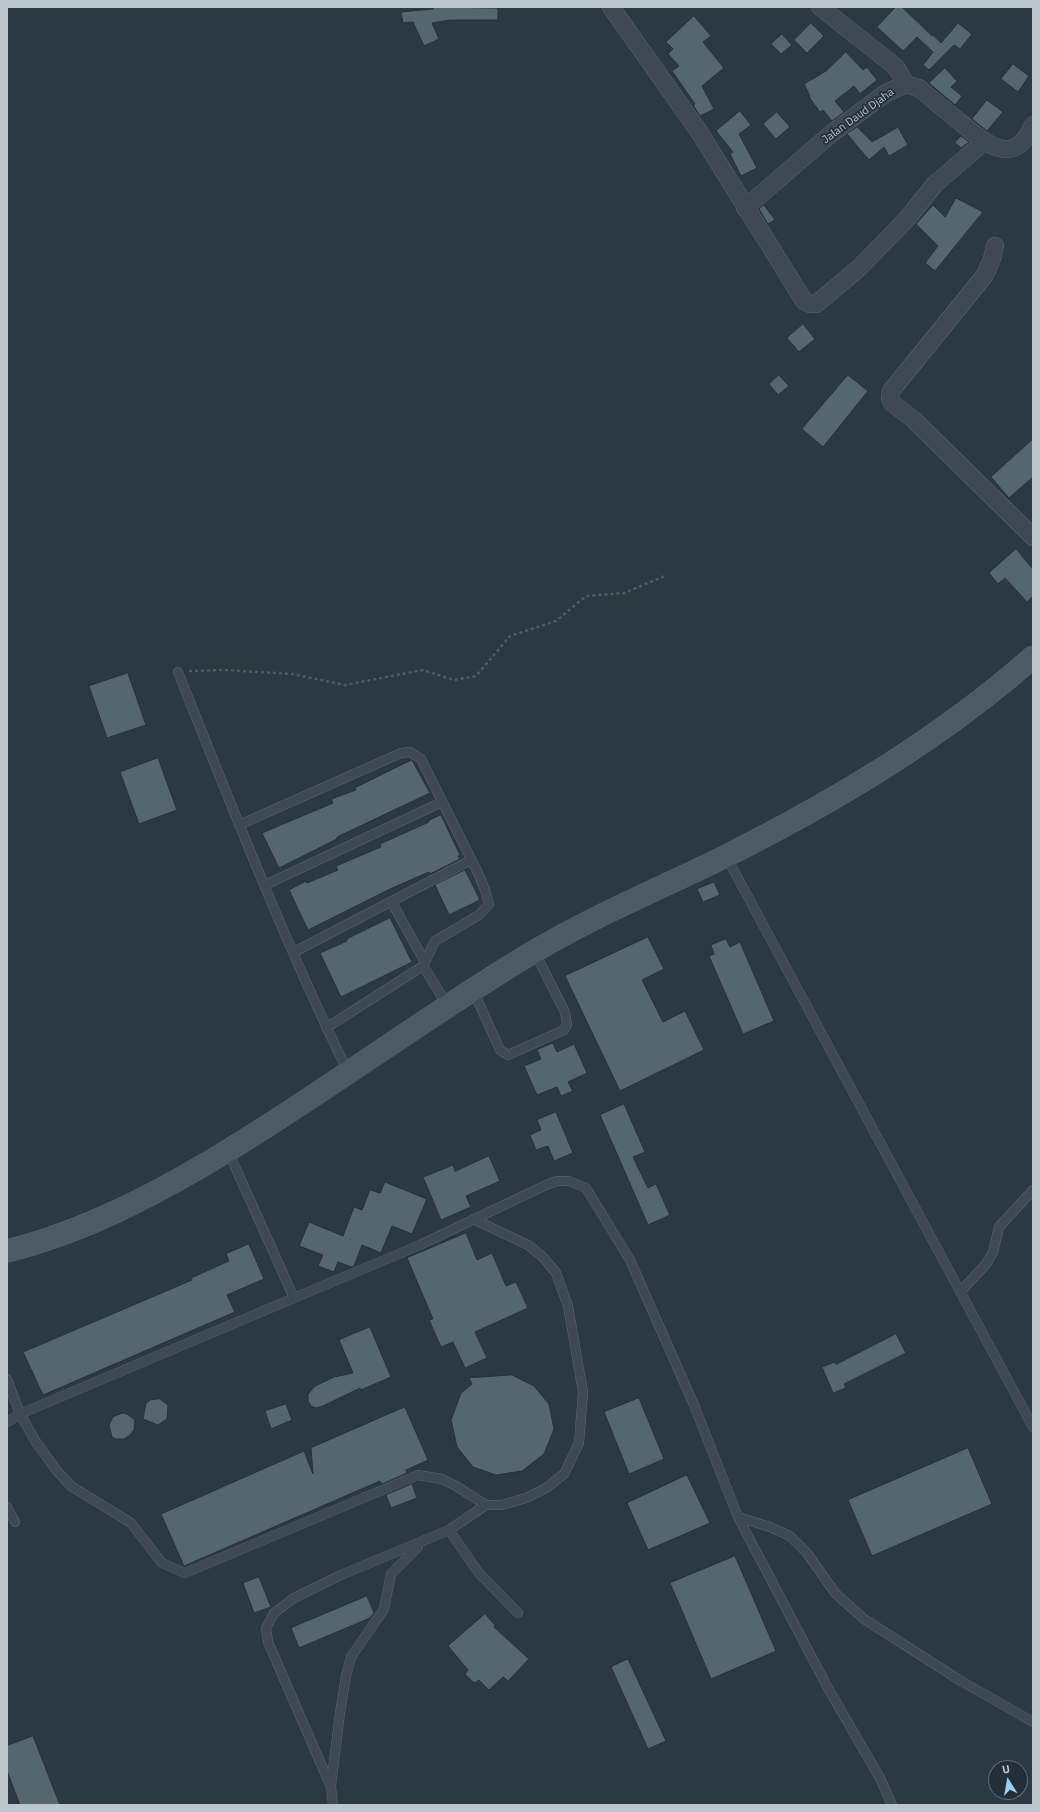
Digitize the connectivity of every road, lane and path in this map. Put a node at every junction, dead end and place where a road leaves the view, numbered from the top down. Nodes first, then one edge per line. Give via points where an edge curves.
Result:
1 (611, 7) edge
2 (820, 7) edge
3 (906, 84) junction
4 (1033, 125) edge
5 (984, 142) junction
6 (745, 208) junction
7 (995, 246) dead end
8 (1033, 537) edge
9 (664, 576) dead end
10 (1033, 657) edge
11 (178, 672) joint
12 (442, 802) junction
13 (239, 825) junction
14 (726, 856) junction
15 (471, 860) junction
16 (265, 885) junction
17 (391, 901) junction
18 (534, 951) junction
19 (294, 952) junction
20 (424, 964) junction
21 (473, 990) junction
22 (448, 1006) junction
23 (326, 1028) junction
24 (349, 1074) junction
25 (228, 1151) junction
26 (1033, 1190) edge
27 (474, 1219) junction
28 (7, 1251) edge
29 (960, 1292) junction
30 (294, 1298) junction
31 (7, 1379) edge
32 (20, 1414) junction
33 (7, 1422) edge
34 (1033, 1427) edge
35 (486, 1505) junction
36 (7, 1506) edge
37 (738, 1517) junction
38 (15, 1522) dead end
39 (449, 1530) junction
40 (423, 1543) junction
41 (518, 1613) dead end
42 (1033, 1722) edge
43 (331, 1788) junction
44 (333, 1805) edge
45 (892, 1805) edge

1 - 6 street via 700,133
2 - 3 street via 896,67
3 - 5 street, Jalan Daud Djaha via 919,88
3 - 6 street, Jalan Daud Djaha via 886,93 832,133
4 - 5 street, Jalan Daud Djaha via 1023,142 1006,150
5 - 6 street via 935,184 901,225 858,270 816,304 804,300
7 - 8 street via 985,275 891,391 890,398 892,404 914,420
9 - 11 path via 624,593 586,596 556,621 510,636 476,676 454,680 423,670 345,685 292,674 225,670
10 - 14 street via 1008,679 894,762 806,815
11 - 13 lane
12 - 13 lane via 421,759 410,752 401,753
12 - 15 lane
12 - 16 lane
13 - 16 lane
14 - 18 street via 584,923
14 - 29 lane
15 - 17 lane
15 - 20 lane via 489,904 479,915 435,941
16 - 19 lane
17 - 19 lane
17 - 20 lane
18 - 21 street
18 - 21 lane via 564,1012 567,1025 564,1030 508,1055 500,1050
19 - 23 lane
20 - 22 lane
20 - 23 lane
21 - 22 street
22 - 24 street
23 - 24 lane
24 - 25 street
25 - 28 street via 173,1184 128,1206 40,1243
25 - 30 lane
26 - 29 lane via 999,1227 991,1257
27 - 30 lane via 420,1245
27 - 35 lane via 528,1245 543,1257 556,1274 568,1306 583,1392 579,1443 564,1474 546,1488 526,1498 502,1505
27 - 37 lane via 557,1182 569,1181 586,1188 630,1260 694,1405
29 - 34 lane
30 - 32 lane
31 - 32 lane
32 - 33 lane
32 - 35 lane via 36,1442 71,1486 131,1523 162,1563 185,1573 418,1475 442,1479
35 - 39 lane
36 - 38 lane
37 - 42 lane via 770,1526 790,1536 836,1594 864,1619 961,1681
37 - 45 lane via 829,1690 880,1778
39 - 40 lane
39 - 41 lane via 478,1572
40 - 43 lane via 391,1574 384,1609 351,1657 340,1714
40 - 43 lane via 341,1575 294,1598 274,1613 266,1628 268,1642
43 - 44 lane

